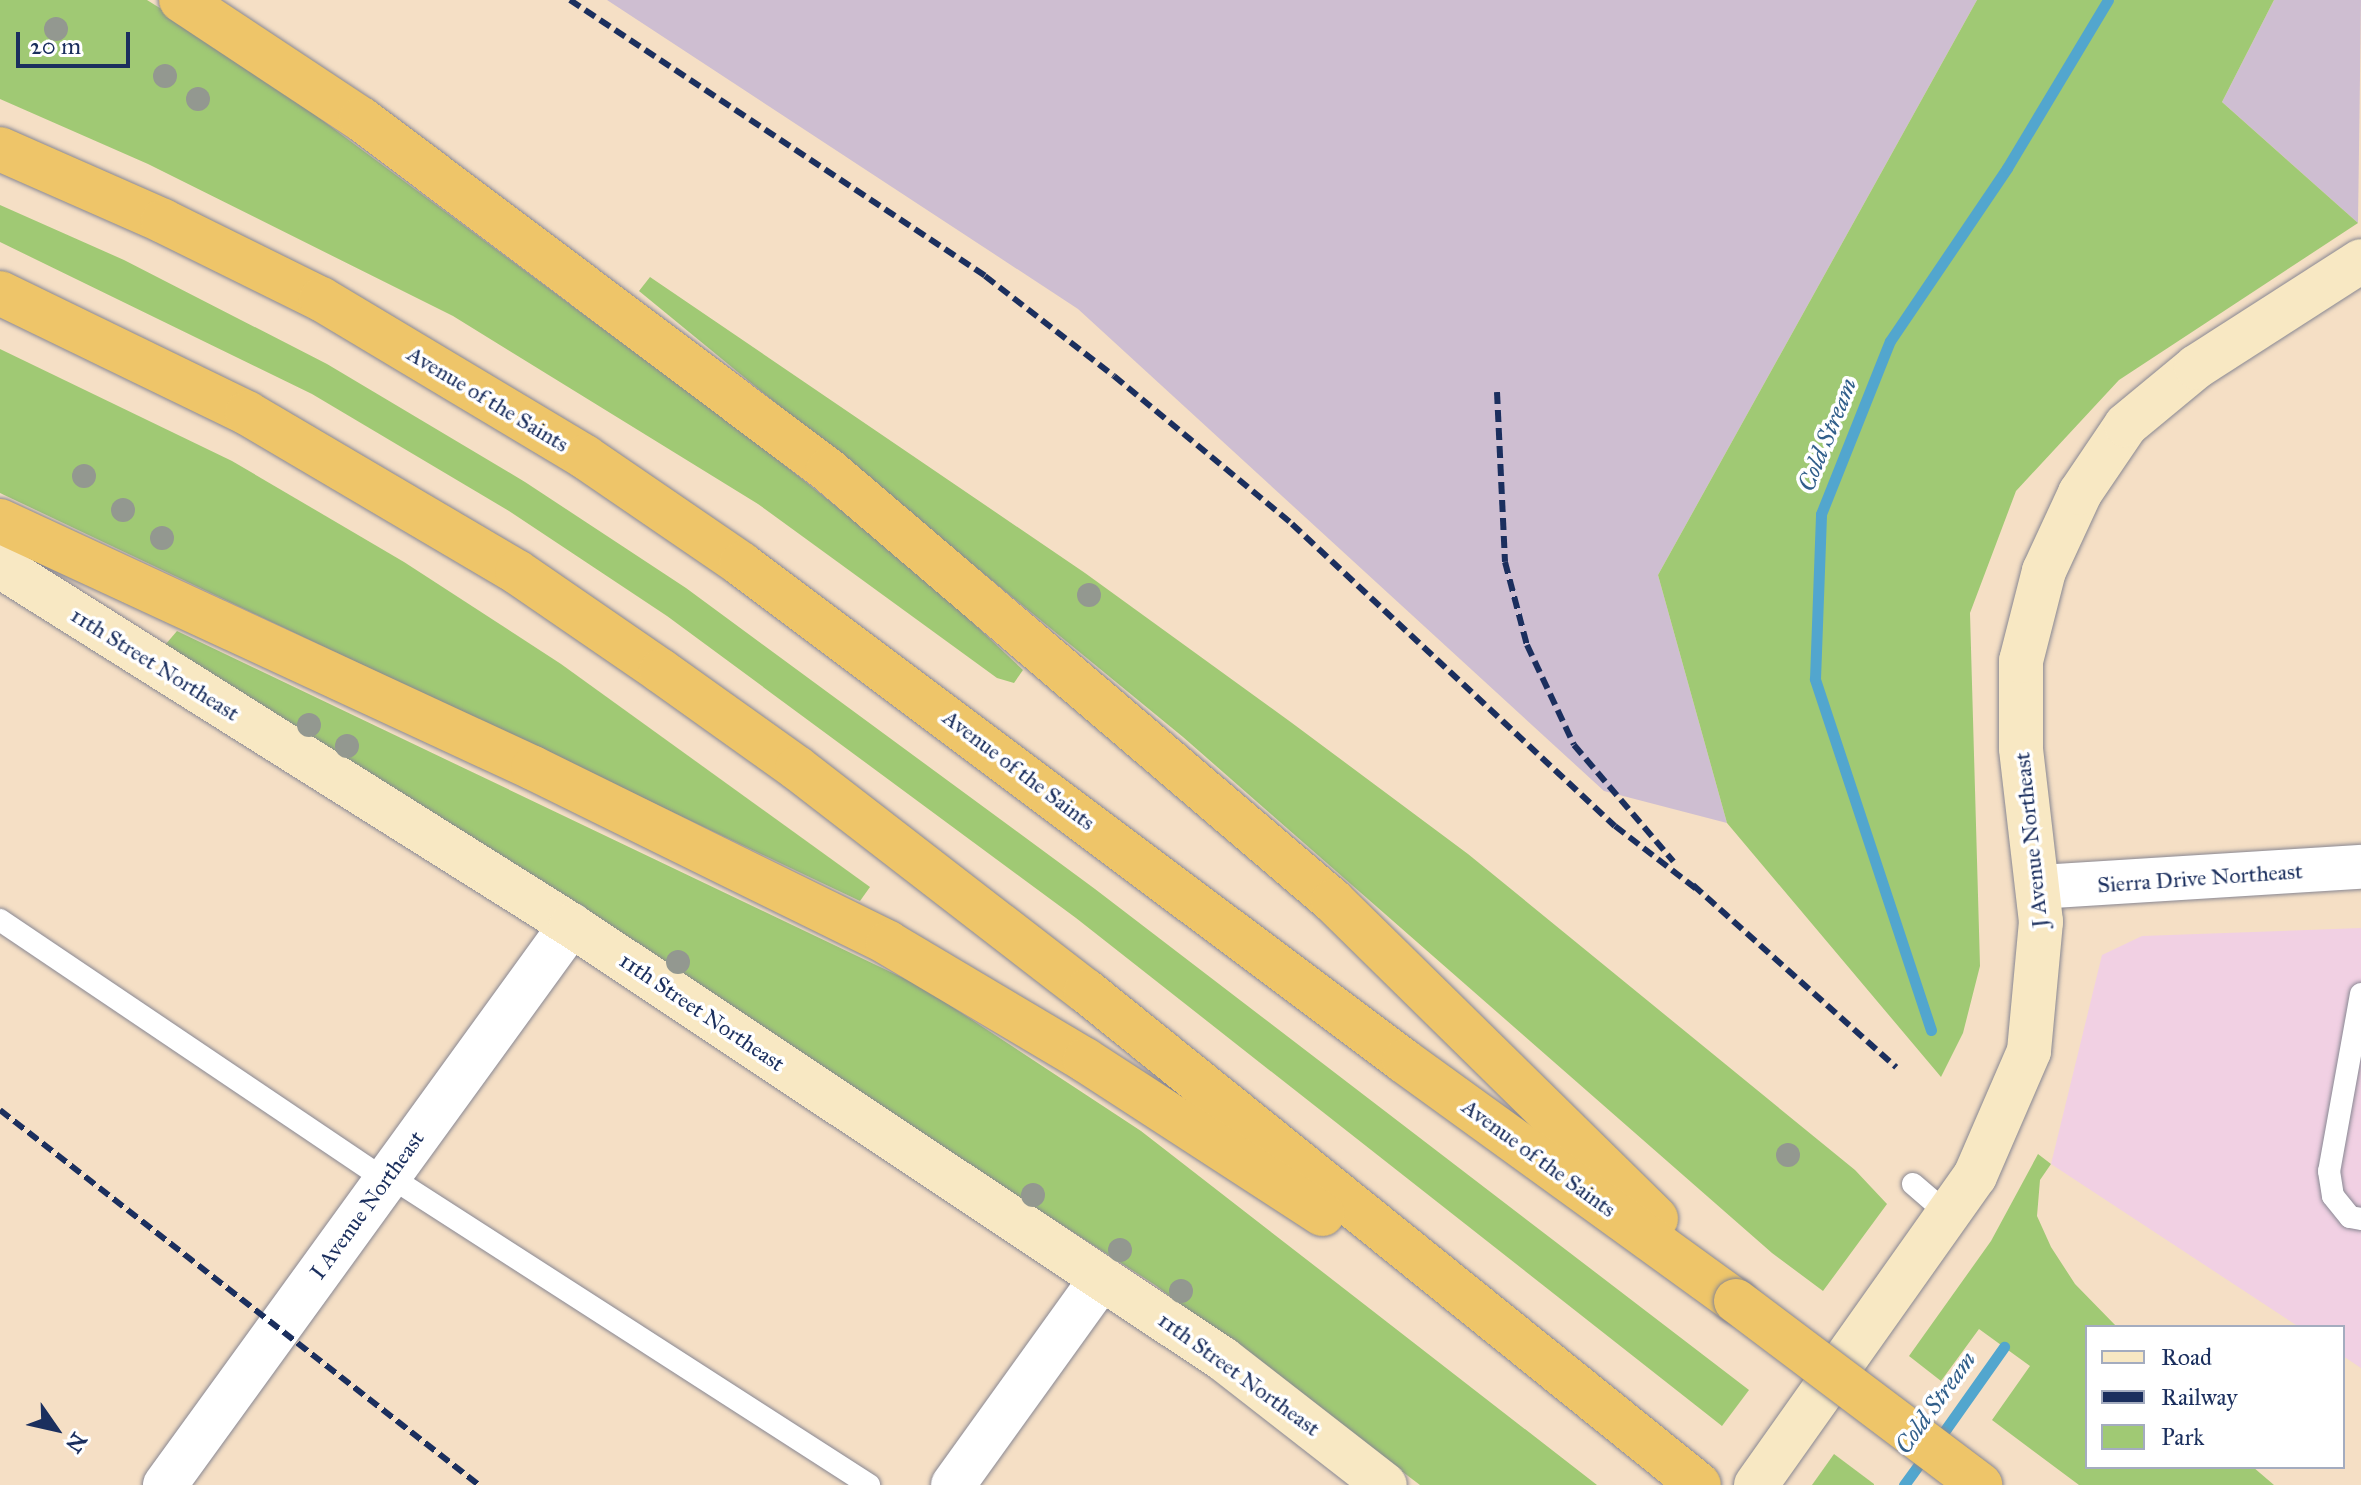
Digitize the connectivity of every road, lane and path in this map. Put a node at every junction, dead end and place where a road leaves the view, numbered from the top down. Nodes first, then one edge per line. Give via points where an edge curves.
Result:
1 (181, 0) edge
2 (0, 149) edge
3 (2361, 261) edge
4 (0, 293) edge
5 (0, 521) edge
6 (0, 566) edge
7 (2361, 867) edge
8 (2039, 887) junction
9 (0, 920) edge
10 (571, 925) junction
11 (2361, 994) edge
12 (387, 1178) junction
13 (1913, 1184) dead end
14 (1949, 1215) junction
15 (2361, 1219) edge
16 (1102, 1278) junction
17 (1731, 1297) junction
18 (1468, 1302) junction
19 (165, 1485) edge
20 (869, 1485) edge
21 (953, 1485) edge
22 (1385, 1485) edge
23 (1699, 1485) edge
24 (1756, 1485) edge
25 (1980, 1485) edge

1 - 17 highway via 361,119 631,318 828,470 1010,621 1333,901 1548,1108
2 - 17 highway, Avenue of the Saints via 321,299 585,457 754,574 1404,1061
3 - 8 street, J Avenue Northeast via 2320,283 2185,376 2126,425 2080,493 2044,571 2021,661 2021,748
4 - 18 highway via 247,413 517,572 648,662 797,768 1086,991
5 - 18 highway via 533,768 888,943 994,1003
6 - 10 street, 11th Street Northeast
7 - 8 street, Sierra Drive Northeast
8 - 14 street, J Avenue Northeast via 2041,957 2029,1051 2001,1124
9 - 12 lane
10 - 12 street, I Avenue Northeast
10 - 16 street, 11th Street Northeast
11 - 15 lane via 2329,1171 2333,1196 2350,1217
12 - 19 street, I Avenue Northeast
12 - 20 lane
13 - 14 lane
14 - 24 street, J Avenue Northeast
16 - 21 street
16 - 22 street, 11th Street Northeast via 1223,1359
17 - 25 highway, Avenue of the Saints, bridge
18 - 23 highway

